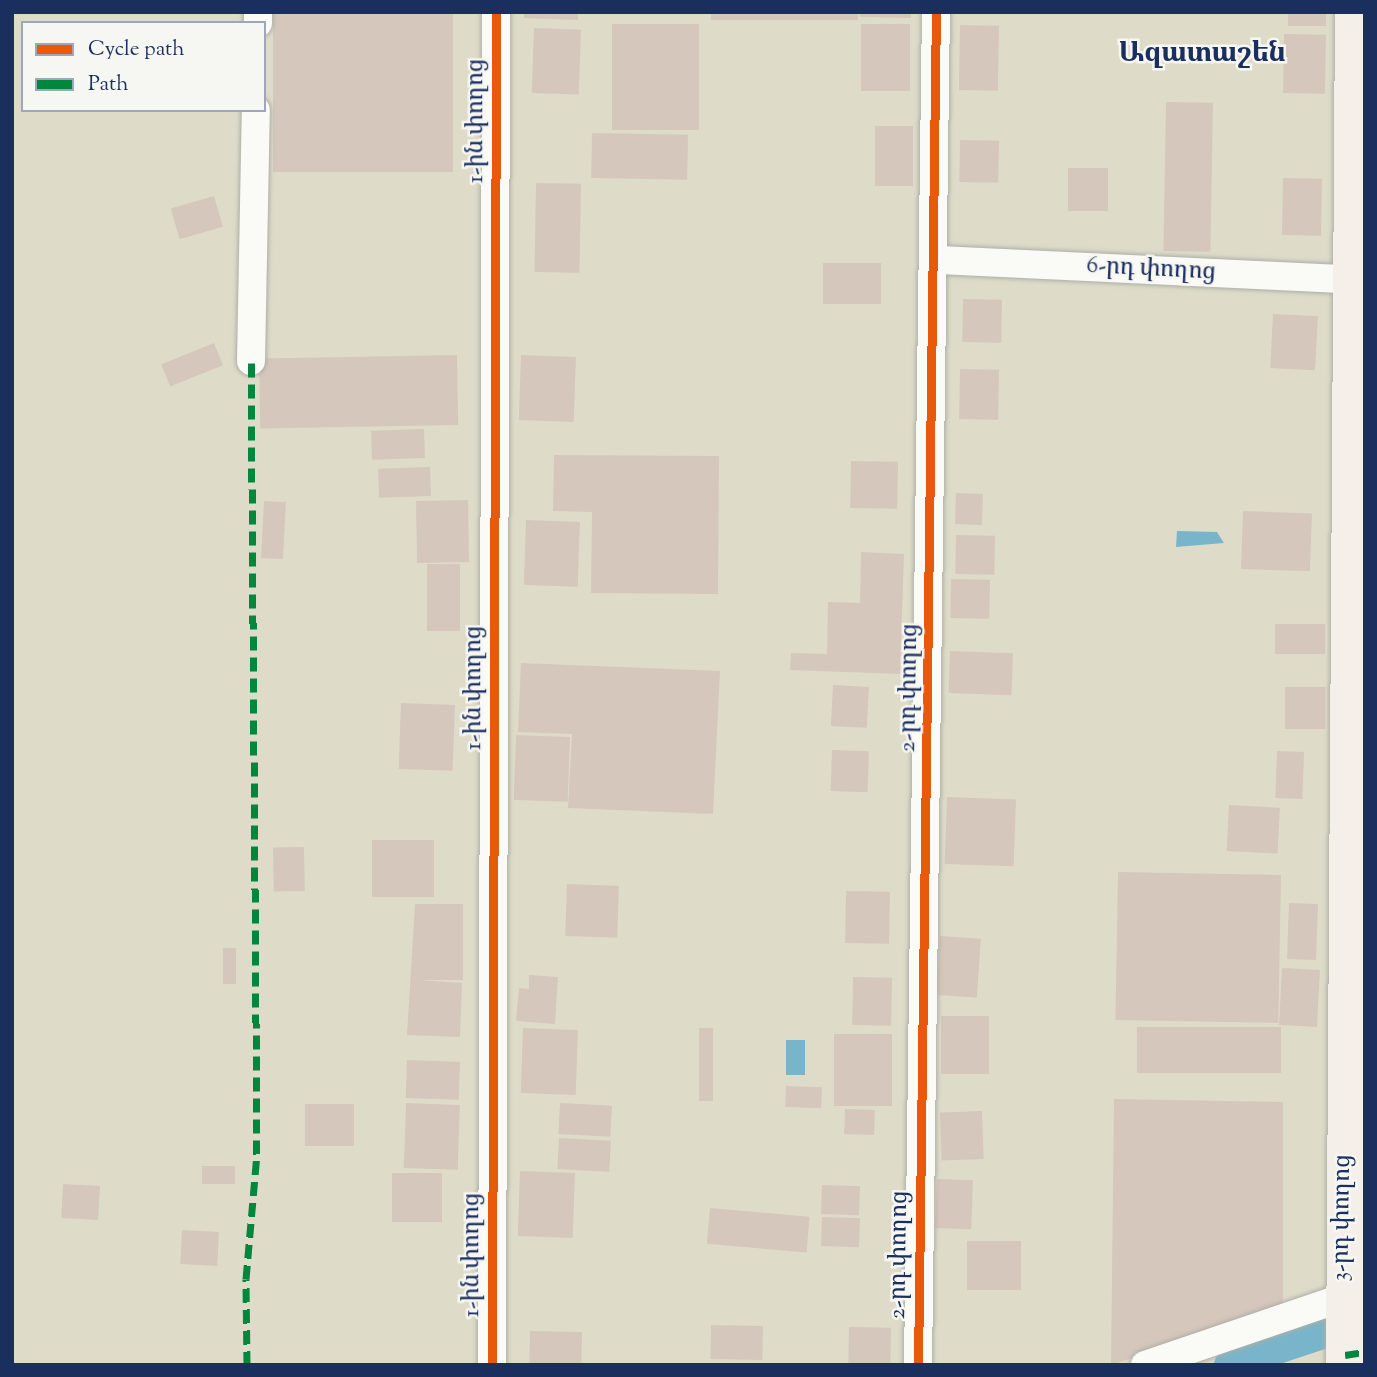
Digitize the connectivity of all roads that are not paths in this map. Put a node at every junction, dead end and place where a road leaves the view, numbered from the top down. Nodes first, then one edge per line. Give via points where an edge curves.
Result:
1 (496, 12) edge
2 (936, 12) edge
3 (1354, 12) edge
4 (257, 112) edge
5 (937, 260) junction
6 (1360, 280) edge
7 (251, 361) dead end
8 (1358, 726) edge
9 (1344, 1332) edge
10 (492, 1365) edge
11 (918, 1365) edge
12 (1145, 1365) edge

1 - 10 street, 1-ին փողոց
2 - 5 street, 2-րդ փողոց
3 - 6 main road, 3-րդ փողոց
4 - 7 street
5 - 6 street, 6-րդ փողոց
5 - 11 street, 2-րդ փողոց
6 - 8 main road, 3-րդ փողոց
8 - 9 main road, 3-րդ փողոց
9 - 12 street

